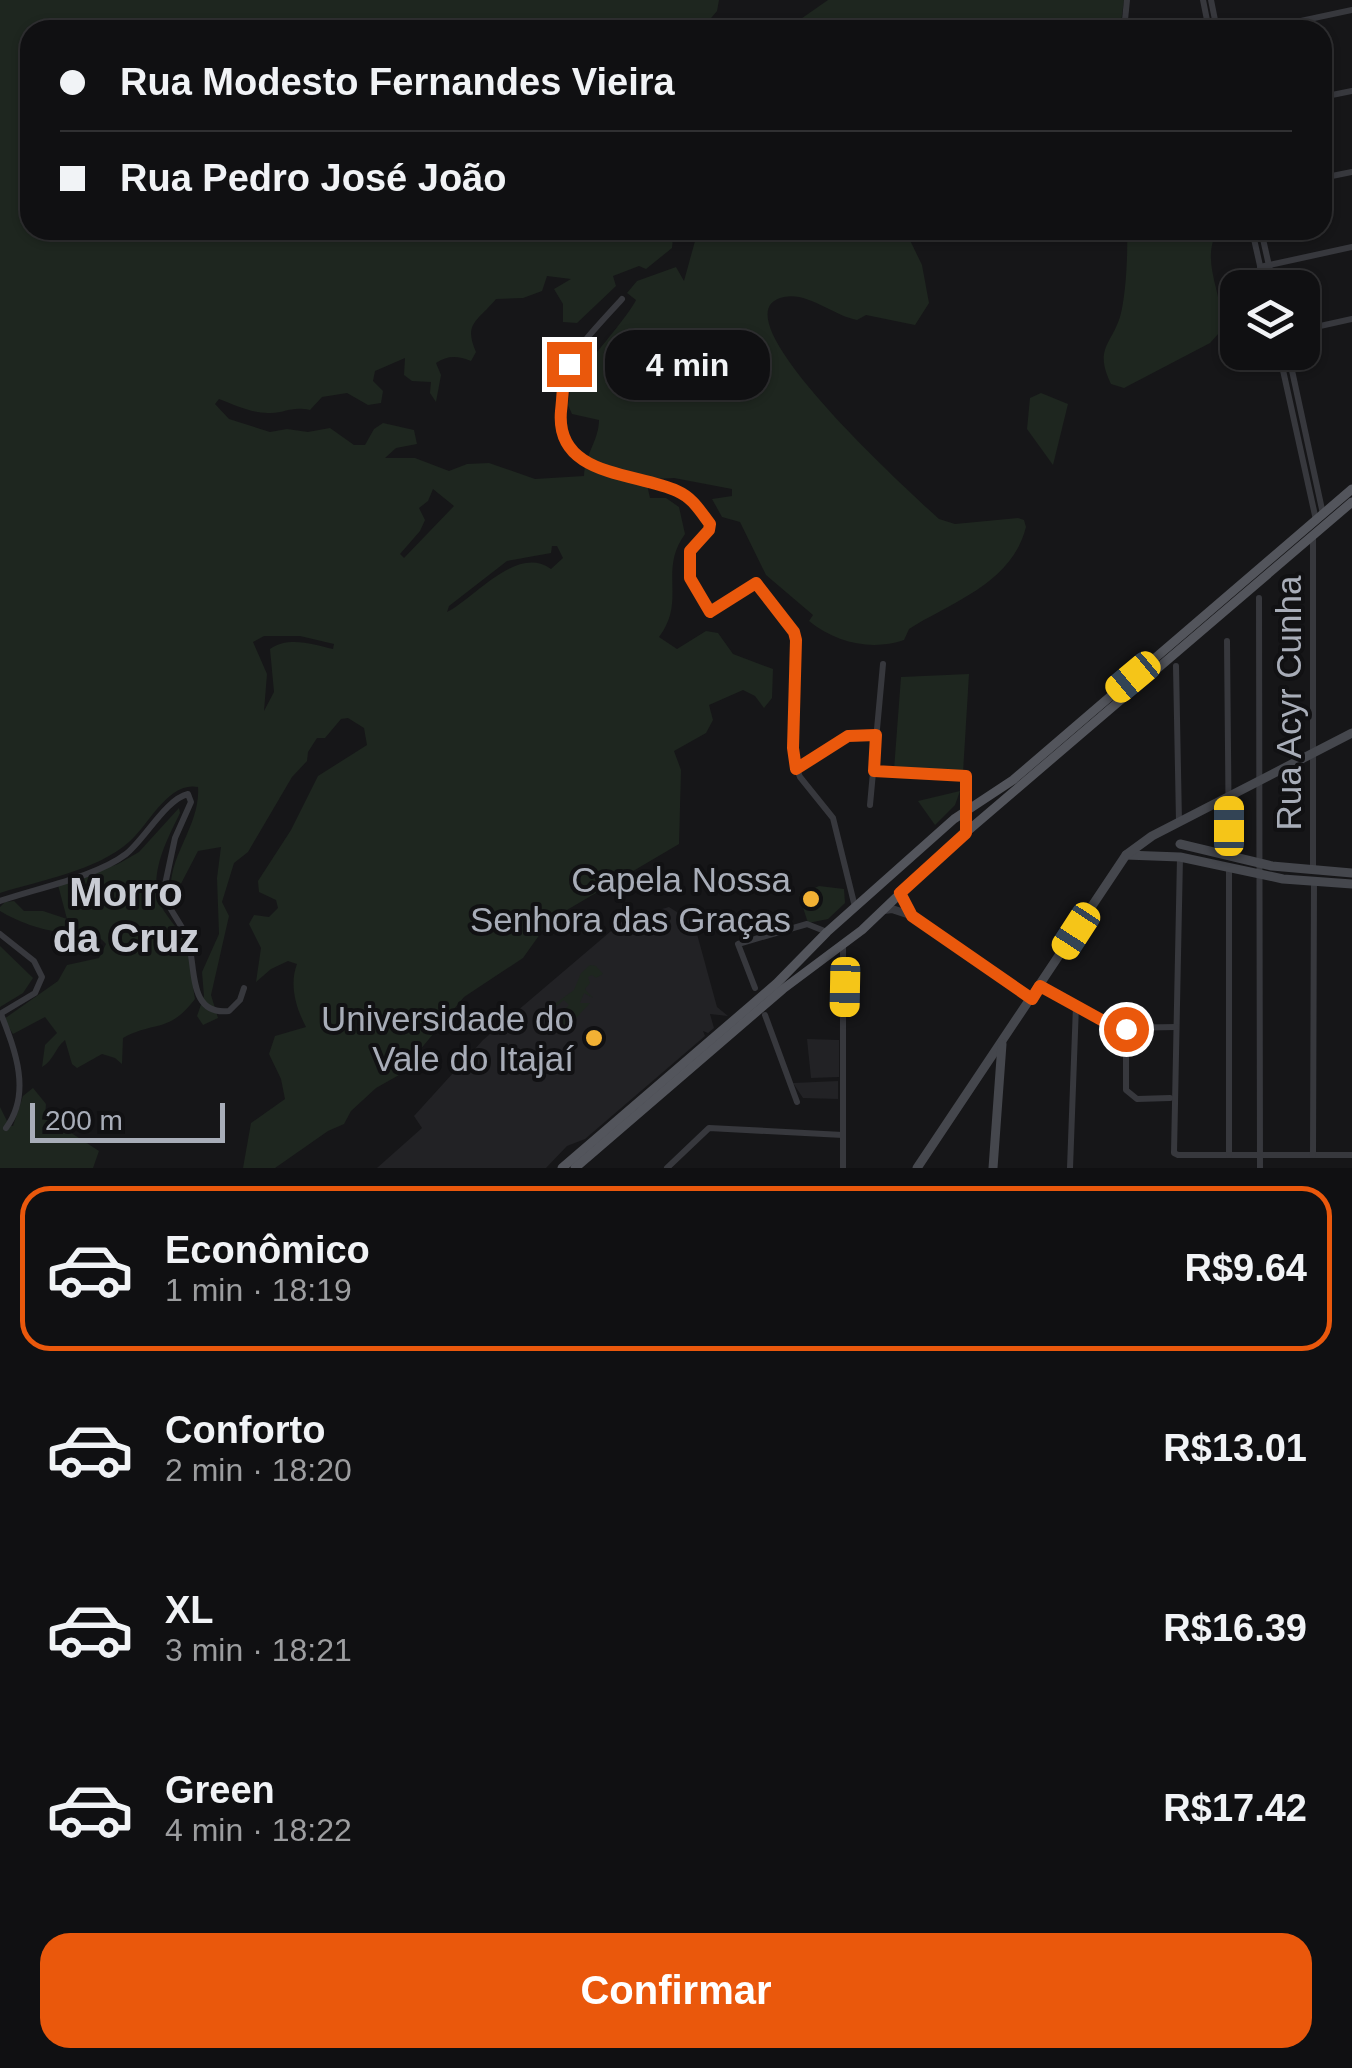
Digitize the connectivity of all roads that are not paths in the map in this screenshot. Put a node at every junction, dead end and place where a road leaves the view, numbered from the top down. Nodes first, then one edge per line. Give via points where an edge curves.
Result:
1 (1352, 10) edge
2 (1305, 20) edge
3 (1255, 240) edge
4 (1262, 240) edge
5 (1352, 246) edge
6 (1264, 266) junction
7 (1264, 270) edge
8 (1266, 270) edge
9 (622, 300) dead end
10 (1352, 319) edge
11 (1320, 326) edge
12 (1284, 370) edge
13 (1291, 370) edge
14 (1296, 408) junction
15 (1352, 489) edge
16 (1352, 502) edge
17 (1319, 517) junction
18 (1313, 535) junction
19 (1259, 598) dead end
20 (1227, 641) dead end
21 (882, 664) dead end
22 (1176, 666) dead end
23 (1352, 733) edge
24 (876, 735) junction
25 (1313, 753) junction
26 (796, 769) junction
27 (874, 771) junction
28 (1261, 780) junction
29 (1229, 796) junction
30 (870, 805) dead end
31 (966, 811) junction
32 (1180, 822) junction
33 (966, 833) junction
34 (1180, 844) junction
35 (1126, 856) junction
36 (1180, 856) junction
37 (1229, 861) junction
38 (1261, 869) junction
39 (1352, 873) edge
40 (1314, 876) junction
41 (1352, 884) edge
42 (900, 893) junction
43 (0, 902) edge
44 (855, 908) junction
45 (884, 910) junction
46 (912, 916) junction
47 (828, 932) junction
48 (0, 934) edge
49 (843, 946) junction
50 (1040, 986) junction
51 (244, 988) dead end
52 (755, 988) dead end
53 (1013, 988) junction
54 (1032, 999) junction
55 (1076, 1005) junction
56 (0, 1014) edge
57 (765, 1015) dead end
58 (1020, 1017) junction
59 (1176, 1028) junction
60 (1126, 1029) junction
61 (1002, 1041) junction
62 (986, 1064) junction
63 (1000, 1068) junction
64 (976, 1080) junction
65 (999, 1088) junction
66 (1170, 1098) dead end
67 (797, 1102) dead end
68 (6, 1128) dead end
69 (842, 1135) junction
70 (1229, 1155) junction
71 (1313, 1155) junction
72 (1260, 1156) junction
73 (1352, 1156) edge
74 (562, 1168) edge
75 (575, 1168) edge
76 (667, 1168) edge
77 (843, 1168) edge
78 (917, 1168) edge
79 (993, 1168) edge
80 (1070, 1168) edge
81 (1260, 1168) edge

1 - 2 street
3 - 6 street
4 - 6 street
5 - 6 street
6 - 7 street
6 - 8 street
9 - 26 street via 565,372 562,432 584,463 695,503 710,527 690,548 690,578 710,612 756,583 794,632
10 - 11 street
12 - 14 street
13 - 14 street
14 - 17 street
15 - 17 main road
16 - 18 main road
17 - 31 main road via 1006,786
18 - 25 street, Rua Acyr Cunha
18 - 33 main road
19 - 28 street
20 - 29 street
21 - 24 street
22 - 32 street
23 - 25 main road
24 - 26 street via 848,736
24 - 27 street
25 - 28 main road
25 - 40 street, Rua Acyr Cunha
26 - 44 street via 833,818
27 - 30 street
27 - 31 street via 966,776
28 - 29 main road
28 - 38 street
29 - 32 main road
29 - 37 street
31 - 33 main road
31 - 44 main road
32 - 34 main road
32 - 35 main road
33 - 42 main road
34 - 36 main road
34 - 37 main road
35 - 36 main road
35 - 50 main road
36 - 37 main road
36 - 59 street
37 - 38 main road
37 - 70 street
38 - 40 main road
38 - 72 street
39 - 40 main road
40 - 41 main road
40 - 71 street, Rua Acyr Cunha
42 - 45 main road
42 - 46 street
43 - 51 street via 120,858 188,794 163,894 186,935 195,987 206,1007 229,1012
44 - 47 main road
45 - 46 street
45 - 49 main road
46 - 53 street
47 - 49 main road via 830,943
47 - 52 street via 806,924 738,944
47 - 74 main road
48 - 56 street via 39,966 42,977 36,993
49 - 69 street
49 - 75 main road via 783,988
50 - 54 main road
50 - 55 street
53 - 54 street
53 - 58 street
54 - 58 main road
55 - 60 street
55 - 80 street
56 - 68 street via 20,1088
57 - 67 street
58 - 61 main road
59 - 60 street
59 - 70 street via 1174,1151
60 - 66 street via 1126,1090 1137,1099
61 - 62 main road
61 - 63 main road
62 - 63 main road via 990,1073
62 - 64 main road
63 - 65 main road
64 - 65 main road
64 - 78 main road
65 - 79 main road
69 - 76 street via 709,1128
69 - 77 street
70 - 72 street
71 - 72 street
71 - 73 street
72 - 81 street

